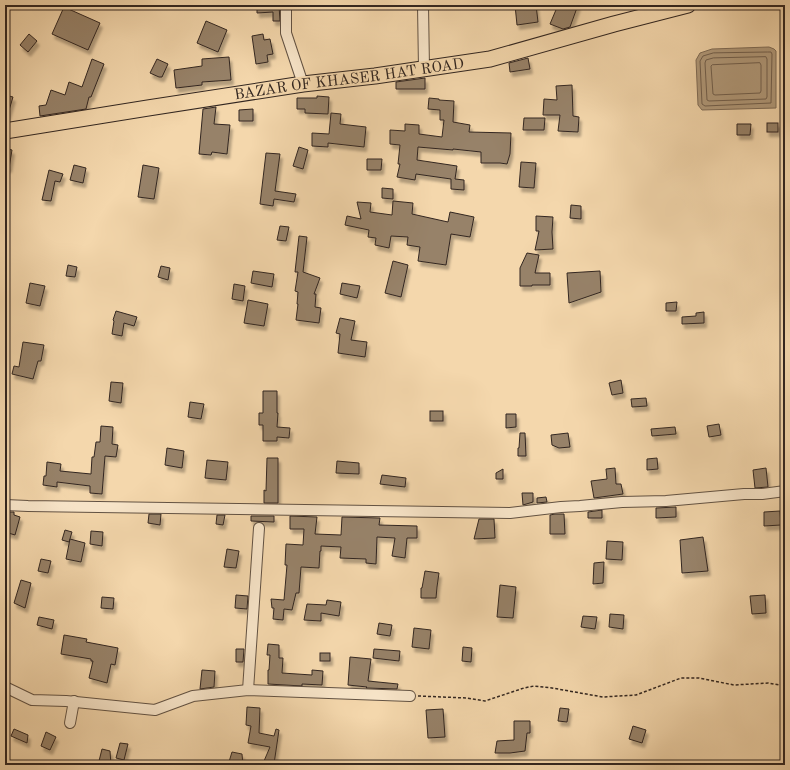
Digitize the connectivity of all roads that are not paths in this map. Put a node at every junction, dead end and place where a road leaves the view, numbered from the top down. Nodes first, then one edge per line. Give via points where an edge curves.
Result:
1 (286, 5) edge
2 (422, 5) edge
3 (688, 5) edge
4 (424, 69) junction
5 (303, 84) junction
6 (5, 131) edge
7 (785, 492) edge
8 (5, 505) edge
9 (259, 528) dead end
10 (5, 687) edge
11 (248, 690) junction
12 (410, 696) road end
13 (74, 701) junction
14 (70, 723) dead end

1 - 5 street via 286,33
2 - 4 street
3 - 4 main road, BAZAR OF KHASER HAT ROAD via 490,59
4 - 5 main road, BAZAR OF KHASER HAT ROAD
5 - 6 main road, BAZAR OF KHASER HAT ROAD
7 - 8 street via 510,512
9 - 11 street
10 - 13 street via 32,700
11 - 12 street
11 - 13 street via 193,696 155,710
13 - 14 street

